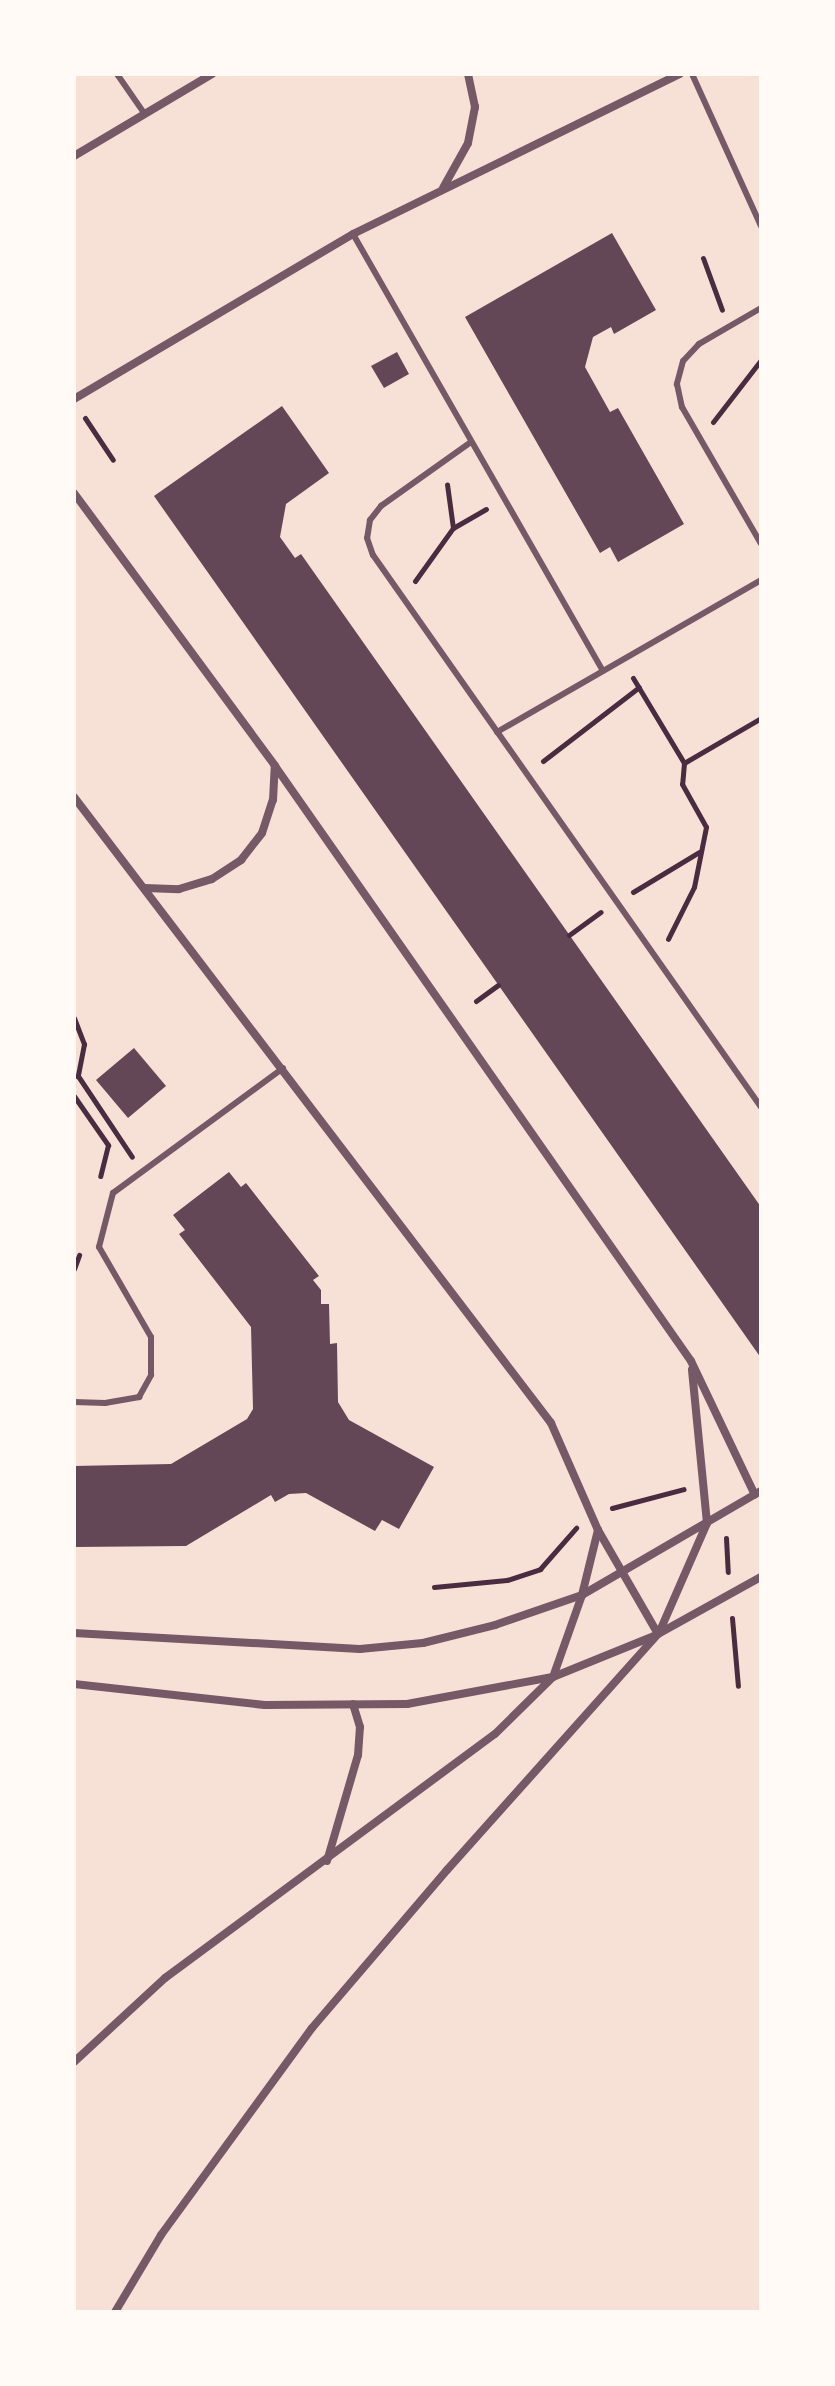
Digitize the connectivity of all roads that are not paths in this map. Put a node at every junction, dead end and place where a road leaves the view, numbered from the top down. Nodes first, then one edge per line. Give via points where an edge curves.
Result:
1 (117, 74) edge
2 (212, 74) edge
3 (468, 74) edge
4 (680, 74) edge
5 (692, 74) edge
6 (144, 113) junction
7 (74, 156) edge
8 (443, 188) junction
9 (761, 226) edge
10 (353, 234) junction
11 (761, 308) edge
12 (74, 399) edge
13 (471, 442) junction
14 (74, 493) edge
15 (761, 544) edge
16 (761, 580) edge
17 (603, 671) junction
18 (497, 732) junction
19 (275, 766) junction
20 (74, 797) edge
21 (145, 888) junction
22 (283, 1068) junction
23 (761, 1107) edge
24 (691, 1361) junction
25 (74, 1402) edge
26 (758, 1493) edge
27 (707, 1523) junction
28 (598, 1530) junction
29 (622, 1574) junction
30 (761, 1577) edge
31 (582, 1595) junction
32 (74, 1633) edge
33 (658, 1634) junction
34 (553, 1677) junction
35 (74, 1684) edge
36 (353, 1704) junction
37 (327, 1861) junction
38 (74, 2062) edge
39 (115, 2312) edge

1 - 6 lane
2 - 6 street
3 - 8 street via 475,107 470,131
4 - 8 street
5 - 9 lane
6 - 7 street
8 - 10 street
10 - 12 street
10 - 13 lane
11 - 15 lane via 683,361 677,384 682,407
13 - 17 lane
13 - 18 lane via 381,506 370,520 367,538 373,555
14 - 19 street
16 - 17 lane
17 - 18 lane
18 - 23 lane
19 - 21 street via 273,800 262,833 241,860 190,886
19 - 24 street
20 - 21 street
21 - 22 street
22 - 25 lane via 113,1193 99,1247 151,1337 151,1375 139,1397
22 - 28 street via 551,1423
24 - 26 street
24 - 27 street
26 - 27 street
27 - 29 street
27 - 33 street
28 - 29 street
28 - 31 street
29 - 31 street
29 - 33 street
30 - 33 street
31 - 32 street via 437,1639 360,1649
31 - 34 street
33 - 34 street
33 - 39 street via 312,2028 161,2235
34 - 36 street via 407,1704
34 - 37 street via 495,1734
35 - 36 street via 265,1705
36 - 37 street via 360,1727 358,1755
37 - 38 street via 165,1978

